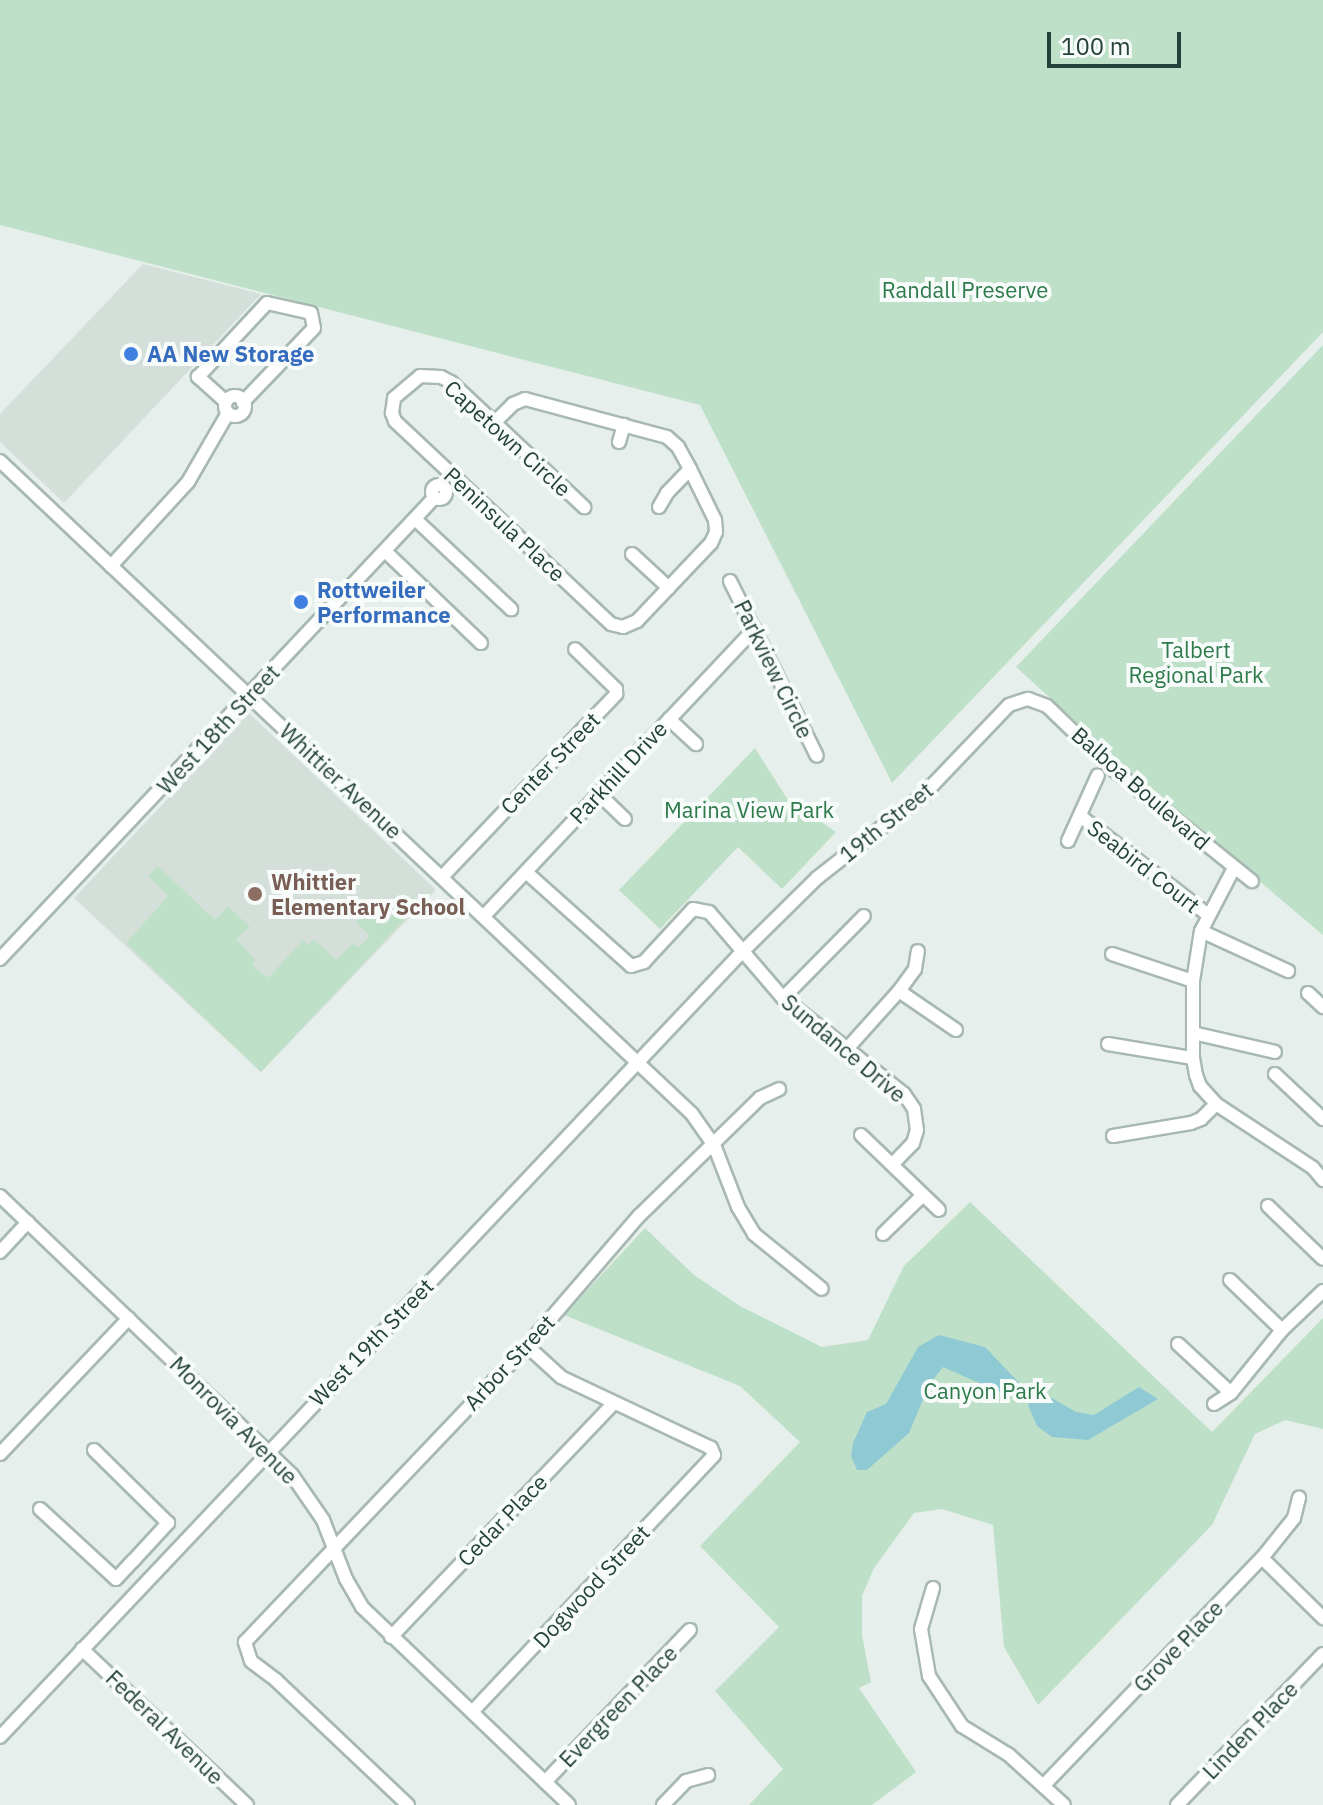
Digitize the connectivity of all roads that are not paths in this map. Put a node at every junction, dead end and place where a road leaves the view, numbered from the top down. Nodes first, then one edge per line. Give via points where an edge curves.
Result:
1 (429, 375) joint
2 (227, 407) junction
3 (494, 423) junction
4 (624, 425) junction
5 (619, 442) dead end
6 (0, 461) edge
7 (690, 469) junction
8 (449, 471) junction
9 (461, 483) junction
10 (440, 493) junction
11 (584, 507) dead end
12 (659, 507) dead end
13 (415, 519) junction
14 (385, 551) junction
15 (632, 554) dead end
16 (111, 566) junction
17 (730, 581) dead end
18 (669, 588) junction
19 (511, 609) dead end
20 (754, 629) junction
21 (481, 643) dead end
22 (575, 649) dead end
23 (250, 695) junction
24 (1028, 699) joint
25 (669, 719) junction
26 (696, 744) dead end
27 (817, 756) dead end
28 (1098, 775) dead end
29 (599, 794) junction
30 (1080, 816) junction
31 (625, 819) dead end
32 (1068, 841) dead end
33 (1234, 868) junction
34 (526, 872) junction
35 (442, 877) junction
36 (1252, 881) dead end
37 (1208, 915) junction
38 (484, 916) junction
39 (864, 916) dead end
40 (1201, 931) junction
41 (744, 950) junction
42 (918, 951) dead end
43 (1112, 954) dead end
44 (0, 959) edge
45 (1288, 971) dead end
46 (1193, 981) junction
47 (899, 991) junction
48 (1308, 993) dead end
49 (783, 998) junction
50 (1323, 1007) edge
51 (956, 1030) dead end
52 (1193, 1033) junction
53 (1108, 1044) dead end
54 (846, 1050) junction
55 (1275, 1052) dead end
56 (1193, 1058) junction
57 (638, 1062) junction
58 (1275, 1074) dead end
59 (779, 1089) dead end
60 (1216, 1104) junction
61 (1323, 1119) edge
62 (861, 1135) dead end
63 (1113, 1136) dead end
64 (714, 1145) junction
65 (1323, 1156) edge
66 (892, 1165) junction
67 (1313, 1168) junction
68 (1323, 1180) edge
69 (923, 1195) junction
70 (0, 1196) edge
71 (1268, 1206) dead end
72 (939, 1210) dead end
73 (28, 1222) junction
74 (883, 1234) dead end
75 (0, 1252) edge
76 (1323, 1259) edge
77 (1230, 1280) dead end
78 (822, 1289) dead end
79 (1323, 1291) edge
80 (129, 1318) junction
81 (1282, 1330) junction
82 (1178, 1344) dead end
83 (527, 1346) junction
84 (1231, 1393) junction
85 (613, 1404) junction
86 (1214, 1404) dead end
87 (94, 1450) dead end
88 (269, 1450) junction
89 (0, 1454) edge
90 (1299, 1498) dead end
91 (40, 1509) dead end
92 (333, 1548) junction
93 (1262, 1558) junction
94 (133, 1561) junction
95 (150, 1576) junction
96 (933, 1588) dead end
97 (1323, 1618) edge
98 (690, 1630) dead end
99 (391, 1637) junction
100 (82, 1649) junction
101 (1323, 1654) edge
102 (472, 1712) junction
103 (0, 1737) edge
104 (708, 1775) dead end
105 (545, 1782) junction
106 (1044, 1785) junction
107 (247, 1805) edge
108 (408, 1805) edge
109 (569, 1805) edge
110 (663, 1805) edge
111 (1064, 1805) edge
112 (1177, 1805) edge

1 - 3 street, Capetown Circle via 451,382
1 - 8 street, Peninsula Place via 402,389 392,413
2 - 2 street via 239,415 243,402 314,328 311,313 267,303 198,377
2 - 16 street via 188,482
3 - 4 street via 525,399
3 - 11 street, Capetown Circle
4 - 5 street
4 - 7 street via 674,441
6 - 16 street, Whittier Avenue
7 - 12 street
7 - 18 street via 716,532
8 - 9 street, Peninsula Place
8 - 10 street, West 18th Street
9 - 10 street, West 18th Street
9 - 18 street, Peninsula Place via 611,624 623,627 637,621
10 - 13 street, West 18th Street
13 - 14 street, West 18th Street
13 - 19 street
14 - 21 street
14 - 23 street, West 18th Street
15 - 18 street
16 - 23 street, Whittier Avenue
17 - 20 street, Parkview Circle
20 - 25 street, Parkhill Drive
20 - 27 street, Parkview Circle
22 - 35 street, Center Street via 616,694
23 - 35 street, Whittier Avenue
23 - 44 street, West 18th Street
24 - 33 street, Balboa Boulevard via 1056,713 1108,765
24 - 41 street, 19th Street via 1009,705 923,795 840,858
25 - 26 street
25 - 29 street, Parkhill Drive
28 - 30 street, Seabird Court
29 - 31 street
29 - 34 street, Parkhill Drive
30 - 32 street, Seabird Court
30 - 37 street, Seabird Court
33 - 36 street, Balboa Boulevard
33 - 37 street
34 - 38 street, Parkhill Drive
34 - 41 street, Sundance Drive via 631,966 644,962 693,909 709,912
35 - 38 street, Whittier Avenue
37 - 40 street
38 - 57 street, Whittier Avenue
39 - 49 street
40 - 45 street
40 - 46 street
41 - 49 street, Sundance Drive
41 - 57 street, West 19th Street
42 - 47 street via 915,969
43 - 46 street
46 - 52 street
47 - 51 street
47 - 54 street
48 - 50 street
49 - 54 street, Sundance Drive
52 - 55 street
52 - 56 street
53 - 56 street
54 - 66 street, Sundance Drive via 904,1094 914,1109 913,1143
56 - 60 street via 1200,1086
57 - 64 street, Whittier Avenue via 692,1114
57 - 88 street, West 19th Street
58 - 61 street
59 - 64 street, Arbor Street via 760,1098
60 - 63 street via 1191,1123
60 - 67 street
62 - 66 street
64 - 78 street, Whittier Avenue via 754,1234
64 - 83 street, Arbor Street via 639,1216
65 - 67 street
66 - 69 street
67 - 68 street
69 - 72 street
69 - 74 street
70 - 73 street, Monrovia Avenue
71 - 76 street
73 - 75 street
73 - 80 street, Monrovia Avenue
77 - 81 street
79 - 81 street
80 - 88 street, Monrovia Avenue
80 - 89 street
81 - 84 street
82 - 84 street
83 - 85 street via 561,1377
83 - 92 street, Arbor Street
84 - 86 street
85 - 99 street, Cedar Place
85 - 102 street, Dogwood Street via 711,1448 714,1455
87 - 94 street via 168,1523
88 - 92 street, Monrovia Avenue via 307,1494
88 - 95 street, West 19th Street
90 - 93 street, Grove Place via 1294,1518
91 - 94 street via 116,1579
92 - 99 street, Monrovia Avenue via 362,1607
92 - 108 street, Arbor Street via 245,1642 251,1661
93 - 97 street
93 - 106 street, Grove Place
94 - 95 street
95 - 100 street, West 19th Street
96 - 106 street via 921,1629 929,1676 962,1726
98 - 105 street, Evergreen Place
99 - 102 street, Monrovia Avenue
100 - 103 street, West 19th Street
100 - 107 street, Federal Avenue
101 - 112 street, Linden Place
102 - 105 street, Monrovia Avenue
104 - 110 street via 686,1781
105 - 109 street, Monrovia Avenue
106 - 111 street

